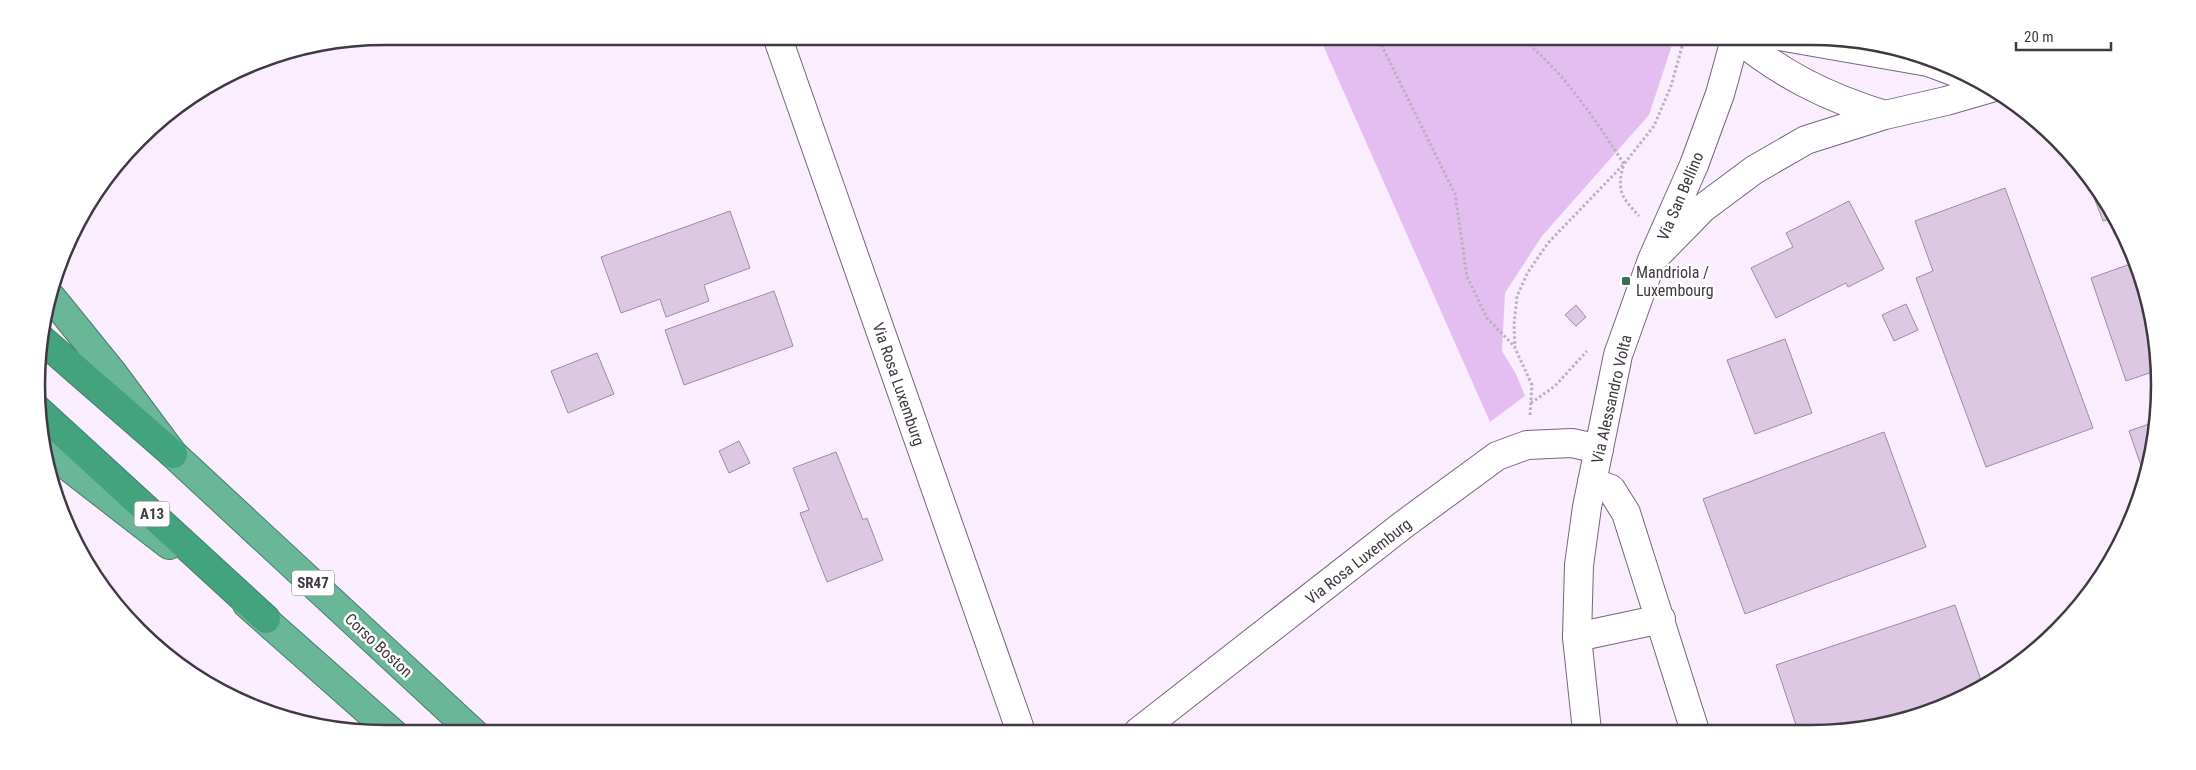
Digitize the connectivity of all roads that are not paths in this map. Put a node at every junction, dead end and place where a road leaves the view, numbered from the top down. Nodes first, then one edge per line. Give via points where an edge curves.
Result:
1 (780, 45) edge
2 (1734, 45) edge
3 (1746, 45) edge
4 (1981, 91) edge
5 (1885, 115) junction
6 (1652, 260) junction
7 (56, 303) edge
8 (48, 345) edge
9 (47, 418) edge
10 (1599, 449) junction
11 (173, 454) junction
12 (53, 455) edge
13 (1592, 482) junction
14 (266, 619) junction
15 (1661, 619) junction
16 (1577, 638) junction
17 (384, 725) edge
18 (464, 725) edge
19 (1019, 725) edge
20 (1147, 725) edge
21 (1586, 725) edge
22 (1693, 725) edge

1 - 19 street, Via Rosa Luxemburg
2 - 6 street, Via San Bellino via 1701,147
3 - 5 street via 1768,63 1806,85
4 - 5 street, Via San Bellino
5 - 6 street, Via San Bellino via 1806,140 1754,170 1703,208
6 - 10 street, Via Alessandro Volta via 1618,354
7 - 11 highway, Corso Boston
8 - 11 highway
9 - 14 highway, A13
10 - 13 street, Via Alessandro Volta
10 - 20 street, Via Rosa Luxemburg via 1572,443 1527,445 1497,456 1403,525
11 - 18 highway, Corso Boston / SR47
12 - 14 highway
13 - 15 street, Via Alessandro Volta via 1611,489 1626,513
13 - 16 street, Via Alessandro Volta via 1579,565
14 - 17 highway
15 - 16 street
15 - 22 street, Via Alessandro Volta
16 - 21 street, Via Alessandro Volta

